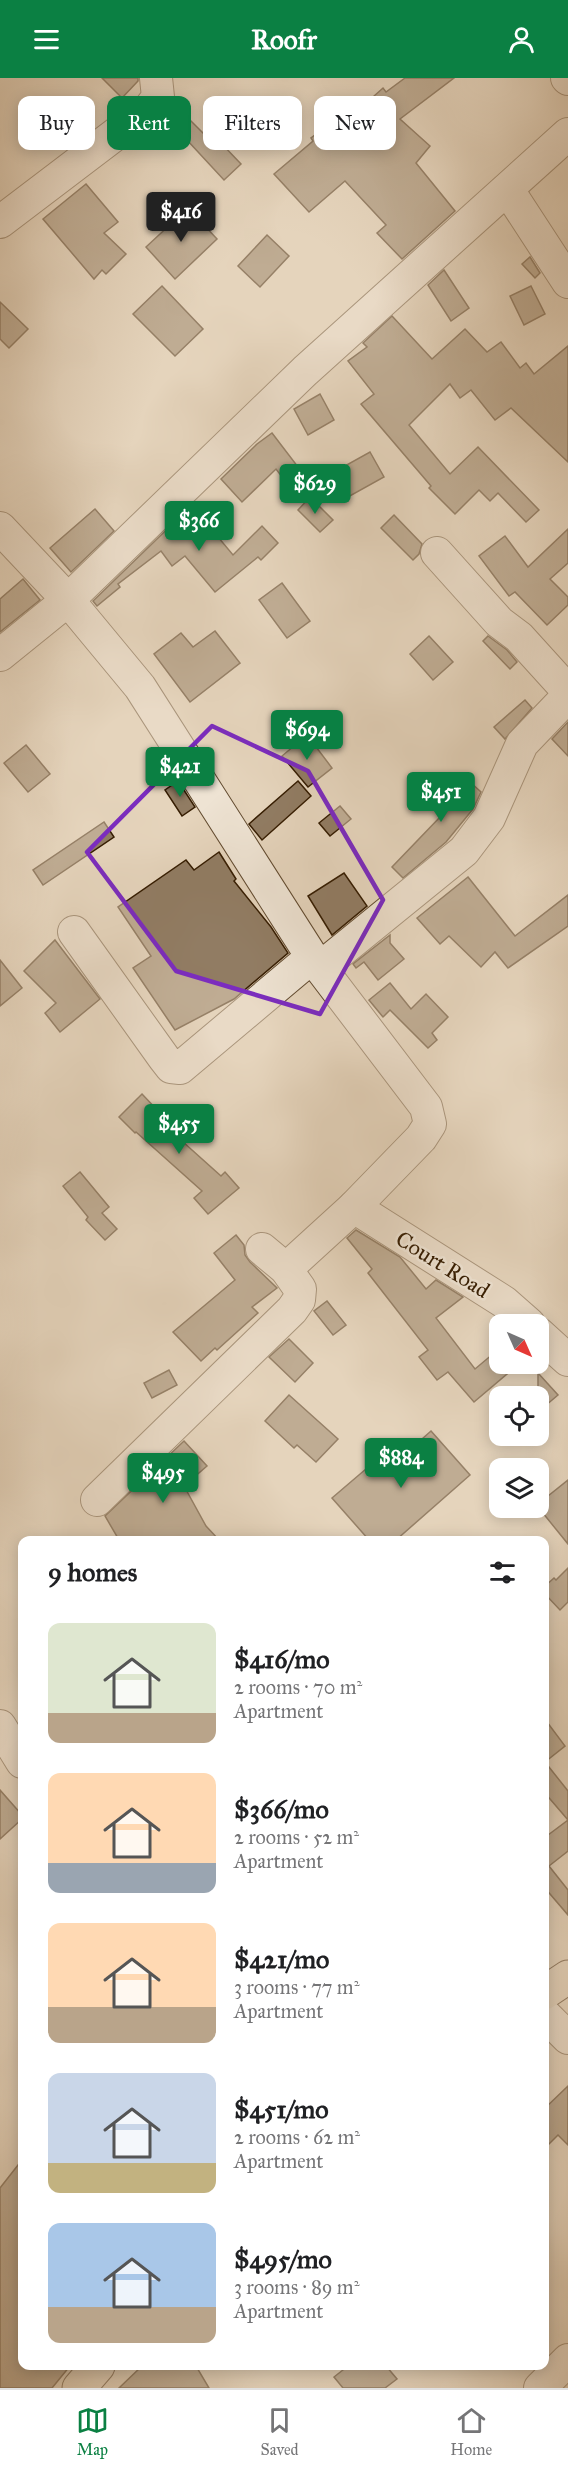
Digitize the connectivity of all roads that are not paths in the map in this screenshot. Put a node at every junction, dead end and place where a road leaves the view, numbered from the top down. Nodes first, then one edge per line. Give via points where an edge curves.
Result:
1 (156, 78) edge
2 (568, 134) edge
3 (508, 190) junction
4 (0, 222) edge
5 (568, 282) edge
6 (0, 528) edge
7 (437, 553) dead end
8 (68, 600) junction
9 (0, 655) edge
10 (568, 691) edge
11 (568, 696) edge
12 (74, 932) dead end
13 (316, 963) junction
14 (354, 1207) junction
15 (262, 1249) dead end
16 (286, 1269) junction
17 (518, 1314) edge
18 (549, 1343) edge
19 (568, 1360) edge
20 (97, 1500) dead end
21 (0, 1726) edge
22 (18, 1755) edge
23 (568, 1977) edge
24 (549, 1990) edge
25 (549, 2019) edge
26 (568, 2038) edge
27 (568, 2360) edge
28 (95, 2370) edge
29 (79, 2388) edge
30 (540, 2388) edge

1 - 4 street via 158,97 150,108
2 - 3 street
3 - 5 street
3 - 8 street via 305,371
6 - 8 street
7 - 10 street
8 - 9 street
8 - 13 street via 140,687
11 - 13 street via 522,744 489,818 464,850
12 - 13 street via 171,1067 180,1068
13 - 14 street via 426,1107 430,1124
14 - 16 street
14 - 17 street, Court Road
15 - 16 street
16 - 20 street via 300,1289 292,1310
18 - 19 street
21 - 22 street
23 - 24 highway
25 - 26 street
27 - 30 street
28 - 29 highway

